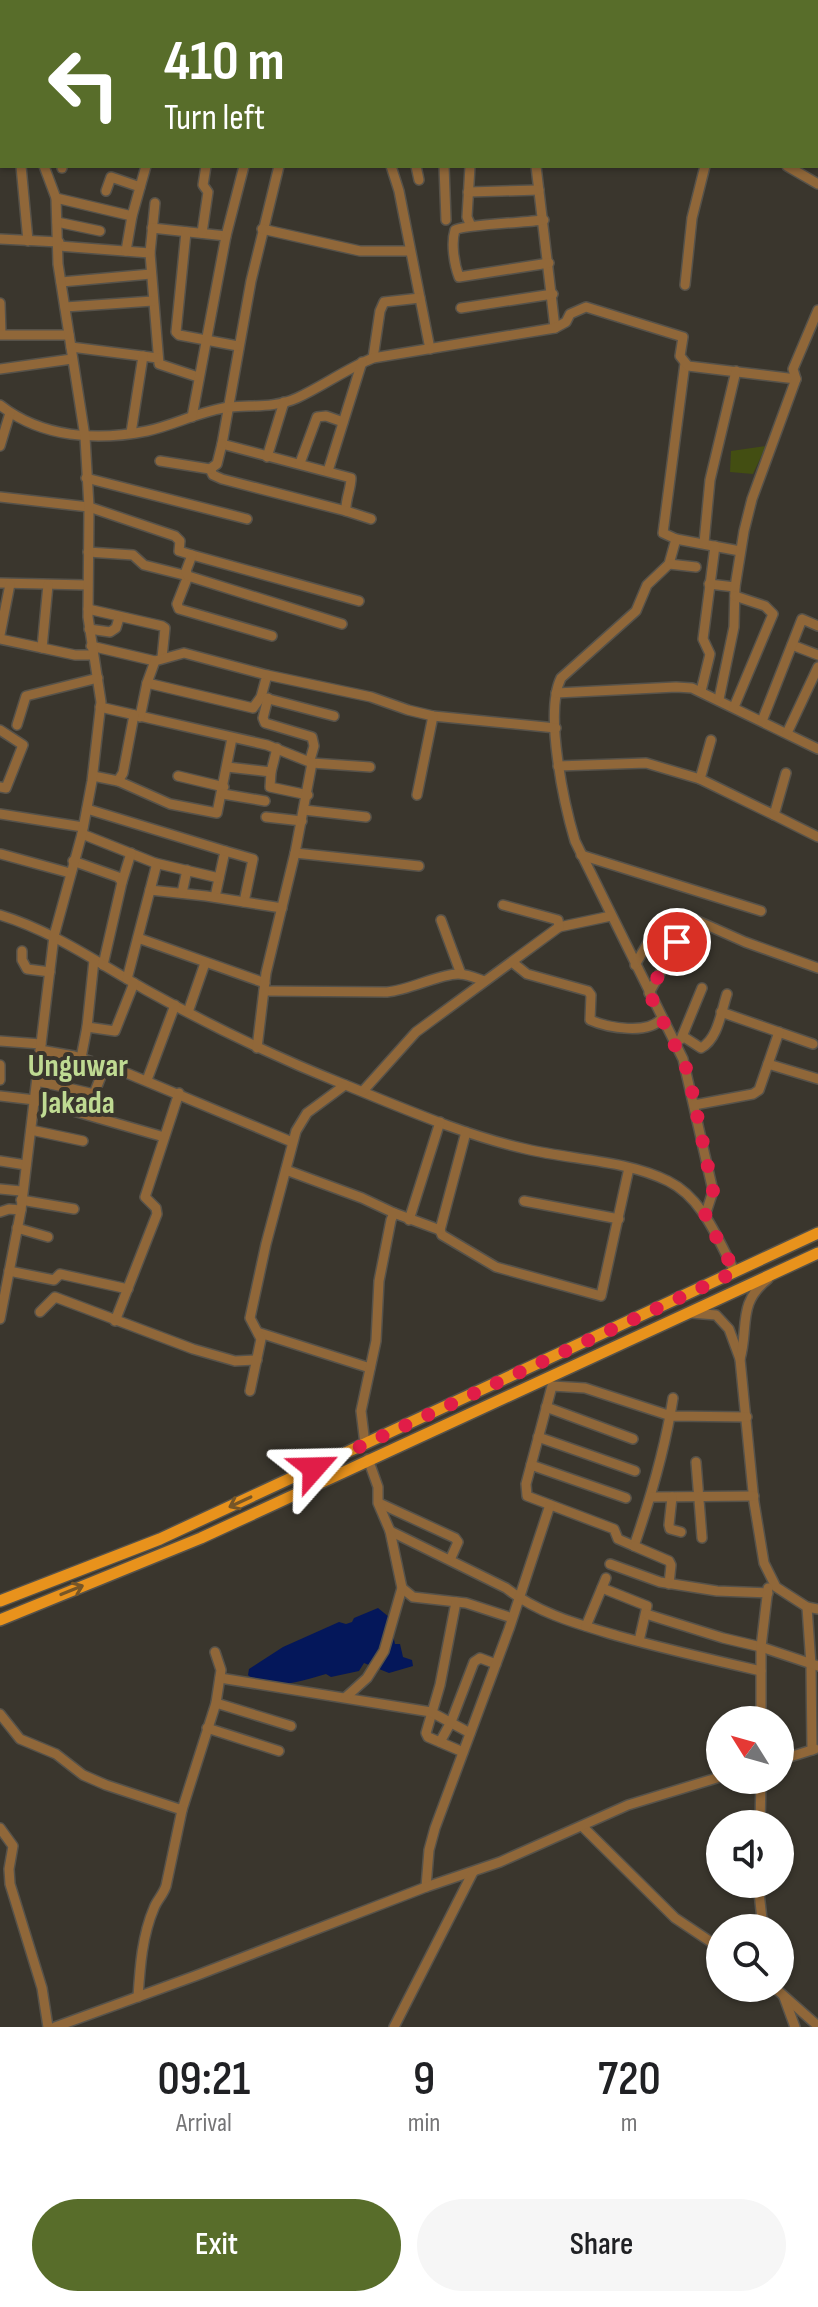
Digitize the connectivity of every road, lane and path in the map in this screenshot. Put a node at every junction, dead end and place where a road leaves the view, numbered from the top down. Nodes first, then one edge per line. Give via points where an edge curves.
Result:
1 (21, 168) edge
2 (45, 168) edge
3 (145, 168) edge
4 (206, 168) edge
5 (243, 168) edge
6 (278, 168) edge
7 (392, 168) edge
8 (416, 168) edge
9 (444, 168) edge
10 (470, 168) edge
11 (536, 168) edge
12 (704, 168) edge
13 (790, 168) edge
14 (419, 180) dead end
15 (818, 184) edge
16 (140, 187) junction
17 (539, 190) junction
18 (106, 191) dead end
19 (468, 192) junction
20 (56, 198) junction
21 (155, 203) dead end
22 (133, 213) junction
23 (153, 215) junction
24 (446, 220) dead end
25 (544, 220) junction
26 (57, 222) junction
27 (471, 226) junction
28 (152, 228) junction
29 (262, 229) junction
30 (100, 231) dead end
31 (186, 232) junction
32 (202, 233) junction
33 (226, 236) junction
34 (0, 239) edge
35 (28, 241) junction
36 (59, 244) junction
37 (126, 251) junction
38 (410, 251) junction
39 (150, 253) junction
40 (549, 263) junction
41 (151, 274) junction
42 (61, 282) junction
43 (685, 285) dead end
44 (553, 294) junction
45 (420, 298) junction
46 (153, 301) junction
47 (0, 303) edge
48 (65, 307) junction
49 (461, 308) dead end
50 (818, 310) edge
51 (555, 328) junction
52 (0, 334) edge
53 (69, 335) junction
54 (205, 341) junction
55 (238, 346) junction
56 (71, 347) junction
57 (430, 349) junction
58 (143, 356) junction
59 (158, 358) junction
60 (373, 358) junction
61 (72, 359) junction
62 (362, 362) junction
63 (685, 363) junction
64 (0, 369) edge
65 (736, 371) junction
66 (198, 377) junction
67 (796, 379) junction
68 (284, 402) junction
69 (0, 405) edge
70 (229, 407) junction
71 (10, 413) junction
72 (192, 417) junction
73 (343, 422) junction
74 (131, 433) junction
75 (85, 437) junction
76 (222, 444) junction
77 (0, 446) edge
78 (267, 457) junction
79 (160, 461) dead end
80 (300, 463) junction
81 (210, 469) junction
82 (328, 471) junction
83 (86, 478) junction
84 (0, 497) edge
85 (89, 507) junction
86 (346, 511) junction
87 (247, 519) dead end
88 (371, 519) dead end
89 (676, 539) junction
90 (704, 543) junction
91 (715, 546) junction
92 (740, 551) junction
93 (88, 552) junction
94 (192, 555) junction
95 (669, 564) junction
96 (696, 567) dead end
97 (188, 576) junction
98 (5, 584) edge
99 (709, 584) junction
100 (48, 585) junction
101 (87, 585) junction
102 (735, 592) junction
103 (359, 601) dead end
104 (88, 609) junction
105 (119, 618) junction
106 (342, 624) dead end
107 (818, 626) edge
108 (89, 629) junction
109 (272, 636) dead end
110 (0, 637) edge
111 (792, 645) junction
112 (42, 648) junction
113 (92, 650) junction
114 (818, 655) edge
115 (159, 659) junction
116 (818, 667) edge
117 (267, 675) junction
118 (98, 678) junction
119 (147, 683) junction
120 (701, 691) junction
121 (556, 693) junction
122 (265, 698) junction
123 (719, 699) junction
124 (100, 707) junction
125 (734, 707) junction
126 (137, 716) junction
127 (334, 716) dead end
128 (433, 716) junction
129 (762, 721) junction
130 (17, 725) dead end
131 (556, 728) junction
132 (0, 730) edge
133 (787, 733) junction
134 (232, 738) junction
135 (711, 740) dead end
136 (277, 748) junction
137 (818, 749) edge
138 (311, 762) junction
139 (558, 766) junction
140 (227, 767) junction
141 (370, 767) dead end
142 (271, 772) junction
143 (786, 773) dead end
144 (93, 776) junction
145 (178, 776) dead end
146 (700, 779) junction
147 (118, 781) junction
148 (0, 787) edge
149 (223, 791) junction
150 (308, 795) junction
151 (417, 795) dead end
152 (265, 801) dead end
153 (87, 809) junction
154 (0, 814) edge
155 (774, 815) junction
156 (303, 816) junction
157 (266, 817) dead end
158 (366, 817) dead end
159 (82, 831) junction
160 (818, 837) edge
161 (225, 851) junction
162 (131, 853) junction
163 (295, 853) junction
164 (1, 854) edge
165 (581, 855) junction
166 (73, 861) junction
167 (155, 863) junction
168 (419, 866) dead end
169 (187, 870) junction
170 (70, 873) junction
171 (219, 878) junction
172 (122, 882) junction
173 (150, 890) junction
174 (182, 893) junction
175 (215, 897) junction
176 (244, 902) junction
177 (503, 905) dead end
178 (282, 908) junction
179 (761, 911) dead end
180 (0, 915) edge
181 (611, 916) junction
182 (441, 920) dead end
183 (661, 920) dead end
184 (559, 927) junction
185 (54, 936) junction
186 (138, 938) junction
187 (22, 951) dead end
188 (99, 962) junction
189 (512, 962) junction
190 (205, 963) junction
191 (635, 965) junction
192 (818, 968) edge
193 (50, 972) junction
194 (461, 974) junction
195 (131, 981) junction
196 (484, 981) junction
197 (265, 987) junction
198 (702, 988) dead end
199 (649, 993) junction
200 (727, 994) dead end
201 (175, 1005) junction
202 (188, 1012) junction
203 (721, 1012) junction
204 (662, 1018) junction
205 (87, 1027) junction
206 (779, 1032) junction
207 (684, 1037) junction
208 (0, 1041) edge
209 (676, 1044) junction
210 (813, 1044) dead end
211 (41, 1047) junction
212 (257, 1048) junction
213 (81, 1058) junction
214 (768, 1064) junction
215 (0, 1065) edge
216 (105, 1066) junction
217 (818, 1079) edge
218 (0, 1080) edge
219 (147, 1080) junction
220 (37, 1081) junction
221 (345, 1085) junction
222 (363, 1091) junction
223 (179, 1093) junction
224 (94, 1094) junction
225 (0, 1096) edge
226 (35, 1100) junction
227 (694, 1105) junction
228 (89, 1115) junction
229 (440, 1122) junction
230 (31, 1130) junction
231 (466, 1132) junction
232 (164, 1137) junction
233 (83, 1141) dead end
234 (292, 1142) junction
235 (0, 1161) edge
236 (26, 1165) junction
237 (629, 1168) junction
238 (286, 1170) junction
239 (0, 1189) edge
240 (21, 1201) junction
241 (524, 1201) dead end
242 (74, 1209) dead end
243 (0, 1212) edge
244 (394, 1213) junction
245 (705, 1216) junction
246 (619, 1219) junction
247 (409, 1220) junction
248 (17, 1228) junction
249 (440, 1230) junction
250 (818, 1233) edge
251 (48, 1237) dead end
252 (818, 1253) edge
253 (785, 1268) junction
254 (9, 1271) junction
255 (735, 1272) junction
256 (54, 1280) junction
257 (128, 1289) junction
258 (53, 1297) junction
259 (40, 1312) dead end
260 (689, 1313) junction
261 (0, 1319) edge
262 (115, 1321) junction
263 (260, 1333) junction
264 (740, 1359) junction
265 (257, 1360) junction
266 (370, 1368) junction
267 (250, 1391) dead end
268 (673, 1398) dead end
269 (546, 1407) junction
270 (671, 1416) junction
271 (747, 1417) junction
272 (538, 1437) junction
273 (633, 1439) dead end
274 (365, 1444) junction
275 (368, 1459) junction
276 (696, 1462) dead end
277 (531, 1465) junction
278 (635, 1471) dead end
279 (700, 1496) junction
280 (754, 1496) junction
281 (652, 1497) junction
282 (672, 1497) junction
283 (626, 1498) dead end
284 (378, 1503) junction
285 (550, 1505) junction
286 (390, 1531) junction
287 (681, 1532) dead end
288 (702, 1538) dead end
289 (634, 1546) junction
290 (450, 1560) junction
291 (610, 1564) dead end
292 (769, 1576) junction
293 (669, 1584) junction
294 (402, 1588) junction
295 (768, 1593) junction
296 (518, 1599) junction
297 (0, 1601) edge
298 (456, 1602) junction
299 (807, 1607) junction
300 (818, 1609) edge
301 (646, 1614) junction
302 (512, 1618) junction
303 (0, 1620) edge
304 (586, 1626) junction
305 (639, 1641) junction
306 (761, 1647) junction
307 (215, 1652) dead end
308 (496, 1664) junction
309 (815, 1666) edge
310 (761, 1671) junction
311 (220, 1678) junction
312 (346, 1697) junction
313 (216, 1703) junction
314 (761, 1706) edge
315 (431, 1712) junction
316 (0, 1714) edge
317 (451, 1722) junction
318 (291, 1726) dead end
319 (207, 1728) junction
320 (470, 1733) junction
321 (440, 1742) junction
322 (815, 1749) edge
323 (279, 1751) dead end
324 (463, 1752) junction
325 (794, 1756) edge
326 (706, 1781) edge
327 (182, 1810) junction
328 (583, 1827) junction
329 (0, 1828) edge
330 (473, 1872) junction
331 (426, 1887) junction
332 (706, 1939) edge
333 (138, 1997) junction
334 (784, 2002) edge
335 (792, 2002) edge
336 (818, 2026) edge
337 (48, 2027) edge
338 (55, 2027) edge
339 (394, 2027) edge
340 (795, 2027) edge

1 - 35 street
2 - 20 street
3 - 16 street
4 - 32 street
5 - 33 street
6 - 29 street
7 - 38 street
8 - 14 street
9 - 24 street
10 - 19 street
11 - 17 street
12 - 43 street via 692,218
13 - 15 street
16 - 18 street via 111,177
16 - 22 street
17 - 19 street
17 - 25 street
19 - 27 street
20 - 22 street
20 - 26 street
21 - 23 street
22 - 23 street
22 - 37 street
23 - 28 street
25 - 27 street
25 - 40 street
26 - 30 street
26 - 36 street
27 - 40 street via 460,226 453,236 459,277
28 - 31 street
28 - 39 street
29 - 38 street via 360,251
29 - 55 street
31 - 32 street
31 - 54 street via 175,328 179,335
32 - 33 street
33 - 54 street
34 - 35 street
35 - 36 street
36 - 37 street
36 - 42 street
37 - 39 street
38 - 45 street
39 - 41 street
40 - 44 street
41 - 42 street
41 - 46 street
42 - 48 street
44 - 49 street
44 - 51 street
45 - 57 street
45 - 60 street via 384,302
46 - 48 street
46 - 59 street
47 - 52 street
48 - 53 street
50 - 67 street via 793,369
51 - 57 street
51 - 63 street via 586,307 619,315 683,337 680,356
52 - 53 street
53 - 56 street
54 - 55 street
54 - 66 street
55 - 70 street
56 - 58 street
56 - 61 street
57 - 60 street
58 - 59 street
58 - 74 street
59 - 66 street via 161,367
60 - 62 street
61 - 64 street
61 - 75 street
62 - 68 street
62 - 73 street
63 - 65 street
63 - 89 street via 662,528
65 - 67 street
65 - 90 street via 710,480
66 - 72 street
67 - 92 street via 752,499
68 - 70 street
68 - 78 street
69 - 71 street
70 - 72 street
70 - 76 street
71 - 75 street
71 - 77 street
72 - 74 street
73 - 80 street via 317,417
73 - 82 street
74 - 75 street
75 - 83 street
76 - 78 street
76 - 81 street via 217,464
78 - 80 street
79 - 81 street
80 - 82 street
81 - 86 street via 222,479
82 - 86 street via 351,478
83 - 85 street
83 - 87 street
84 - 85 street
85 - 93 street
85 - 94 street via 175,536 179,551
86 - 88 street
89 - 90 street
89 - 95 street
90 - 91 street
91 - 92 street
91 - 99 street
92 - 102 street
93 - 97 street via 133,555 144,565
93 - 101 street
94 - 97 street
94 - 103 street
95 - 96 street
95 - 121 street via 647,585 636,611 561,678
97 - 106 street
97 - 109 street via 179,609
98 - 100 street
98 - 110 street
99 - 102 street
99 - 120 street via 703,639 710,654
100 - 101 street
100 - 112 street
101 - 104 street
102 - 123 street via 734,627
102 - 125 street via 773,614
104 - 105 street
104 - 108 street
105 - 108 street via 110,632
105 - 115 street via 165,628
107 - 111 street via 802,619
108 - 113 street
110 - 112 street
111 - 114 street
111 - 129 street
112 - 113 street via 75,655
113 - 115 street
113 - 118 street
115 - 117 street via 184,653
115 - 119 street
116 - 133 street
117 - 122 street
117 - 128 street
118 - 124 street
118 - 130 street via 26,696
119 - 122 street via 253,708
119 - 126 street
120 - 121 street via 676,687
120 - 123 street
121 - 131 street
122 - 127 street
122 - 138 street via 265,723 312,737
123 - 125 street
124 - 126 street
124 - 144 street
125 - 129 street
126 - 134 street
126 - 147 street
128 - 131 street
128 - 151 street
129 - 133 street
131 - 139 street
132 - 148 street via 23,745 6,788
133 - 137 street
134 - 136 street
134 - 140 street
135 - 146 street
136 - 138 street
136 - 142 street
138 - 141 street
138 - 150 street
139 - 146 street via 646,763
139 - 165 street
140 - 142 street
140 - 149 street
142 - 150 street via 270,787
143 - 155 street
144 - 147 street
144 - 153 street
145 - 149 street
146 - 155 street
147 - 149 street via 170,804 212,814 217,813
149 - 152 street
150 - 156 street
153 - 159 street
153 - 161 street
154 - 159 street
155 - 160 street
156 - 157 street
156 - 158 street
156 - 163 street
159 - 162 street
159 - 166 street
161 - 171 street
161 - 176 street via 253,859
162 - 167 street
162 - 172 street
163 - 168 street
163 - 178 street
164 - 170 street
165 - 179 street
165 - 181 street
166 - 170 street
166 - 172 street
167 - 169 street
167 - 173 street
169 - 171 street
169 - 174 street
170 - 185 street
171 - 175 street
172 - 188 street
173 - 174 street
173 - 186 street
174 - 175 street
175 - 176 street
176 - 178 street
177 - 184 street via 558,920
178 - 197 street
180 - 185 street
181 - 184 street
181 - 191 street
182 - 194 street
183 - 191 street
184 - 189 street
185 - 188 street
185 - 193 street
186 - 190 street
186 - 195 street
187 - 193 street via 27,969
188 - 195 street
188 - 205 street
189 - 196 street
189 - 204 street via 527,974 588,991 590,1020 598,1023 641,1028
190 - 197 street
190 - 202 street
191 - 199 street
192 - 199 street via 691,918
193 - 211 street
194 - 196 street
194 - 197 street via 387,992
195 - 201 street
195 - 205 street via 115,1031
196 - 222 street via 416,1032
197 - 212 street
198 - 207 street
199 - 204 street
200 - 203 street
201 - 202 street
201 - 219 street
202 - 212 street
203 - 206 street
203 - 207 street via 704,1047
204 - 209 street
205 - 213 street
206 - 210 street
206 - 214 street
207 - 209 street
208 - 211 street
209 - 227 street
211 - 213 street
211 - 220 street
212 - 221 street
213 - 216 street
214 - 217 street
214 - 227 street via 753,1094
215 - 218 street
216 - 219 street
216 - 224 street
219 - 223 street
220 - 224 street
220 - 226 street
221 - 222 street
221 - 234 street via 307,1113
222 - 229 street
223 - 232 street
223 - 234 street
224 - 228 street
225 - 226 street
226 - 228 street
226 - 230 street
227 - 245 street via 713,1191
228 - 232 street
229 - 231 street
229 - 247 street
230 - 233 street
230 - 236 street
231 - 237 street
231 - 249 street
232 - 257 street via 145,1197 157,1214
234 - 238 street
235 - 236 street
236 - 240 street
237 - 245 street via 670,1182
237 - 246 street
238 - 244 street
238 - 263 street via 250,1318
239 - 240 street
240 - 242 street
240 - 243 street
240 - 248 street
241 - 246 street
244 - 247 street
244 - 266 street via 379,1281
245 - 255 street
246 - 249 street via 601,1296 496,1267
247 - 249 street
248 - 251 street
248 - 254 street
250 - 255 main road
252 - 253 main road
253 - 260 main road
253 - 264 street via 764,1281 745,1308
254 - 256 street
254 - 261 street
255 - 274 main road
256 - 257 street via 60,1274
256 - 258 street
257 - 262 street
258 - 259 street
258 - 262 street
260 - 264 street via 716,1315 729,1329
260 - 275 main road
262 - 265 street via 235,1361
263 - 265 street
263 - 266 street
264 - 271 street
265 - 267 street
266 - 274 street via 361,1411
268 - 270 street
269 - 270 street via 552,1386 585,1388
269 - 272 street
269 - 273 street
270 - 271 street
270 - 281 street
271 - 280 street
272 - 277 street
272 - 278 street
274 -> 297 main road via 160,1539
275 - 284 street
303 -> 275 main road via 201,1538
276 - 279 street
277 - 283 street
277 - 285 street via 527,1496
279 - 280 street
279 - 282 street
279 - 288 street
280 - 292 street
281 - 282 street
281 - 289 street
282 - 287 street via 670,1529
284 - 286 street
284 - 290 street via 455,1538
285 - 289 street via 614,1529 618,1539
285 - 296 street
286 - 290 street
286 - 294 street
289 - 293 street via 669,1561
290 - 296 street
291 - 293 street
292 - 295 street
292 - 299 street via 776,1587
293 - 295 street
294 - 298 street via 413,1597
294 - 312 street via 384,1651 367,1678
295 - 306 street
296 - 302 street
296 - 304 street
298 - 302 street
298 - 315 street
299 - 300 street
299 - 309 street
301 - 304 street via 645,1604 604,1583
301 - 305 street
301 - 306 street
302 - 308 street
304 - 305 street
305 - 310 street
306 - 309 street
306 - 310 street
307 - 311 street
308 - 317 street via 480,1658 474,1662
308 - 320 street
309 - 322 street
310 - 314 street
311 - 312 street
311 - 313 street
312 - 315 street
313 - 318 street
313 - 319 street
315 - 317 street
315 - 321 street via 426,1735
316 - 327 street via 20,1739 56,1754 83,1775
317 - 320 street
317 - 321 street
319 - 323 street
319 - 327 street
320 - 324 street
321 - 324 street
322 - 325 street
324 - 331 street via 435,1828
326 - 328 street via 628,1805
327 - 333 street via 166,1886 148,1925
328 - 330 street
328 - 332 street via 675,1918
329 - 337 street via 13,1846 10,1884 42,1988
330 - 331 street
330 - 339 street
331 - 333 street
333 - 338 street
334 - 340 street
335 - 336 street

